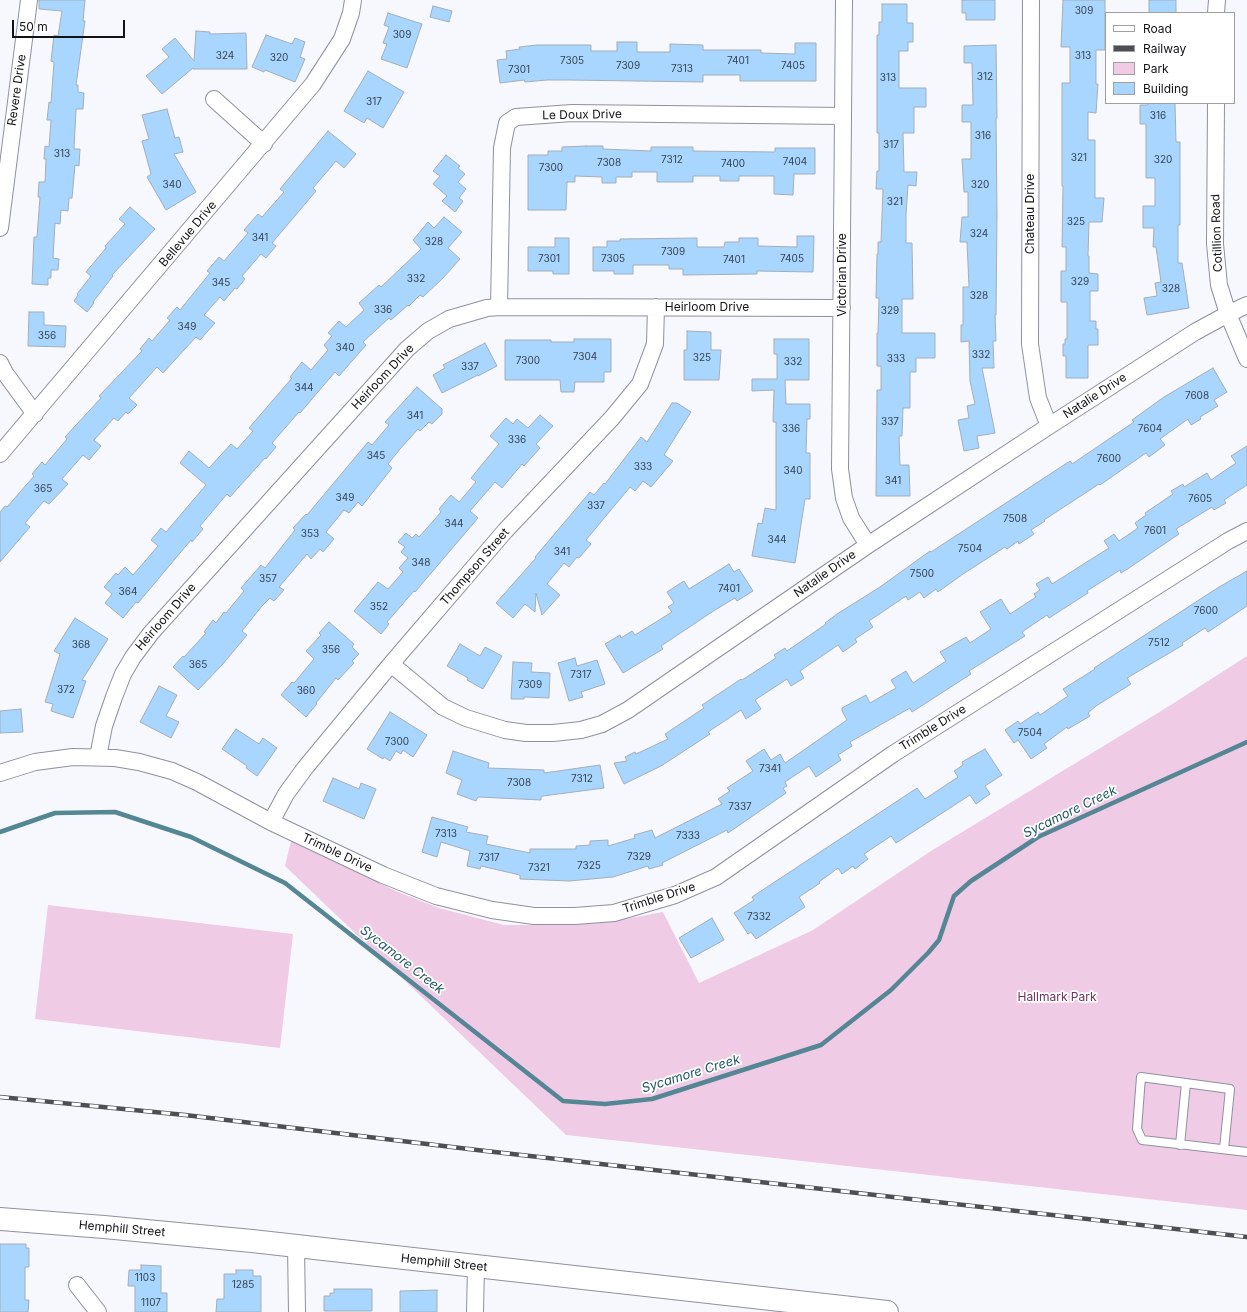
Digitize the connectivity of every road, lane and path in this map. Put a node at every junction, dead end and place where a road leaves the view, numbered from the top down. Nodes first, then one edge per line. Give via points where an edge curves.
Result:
1 (29, 0) edge
2 (353, 0) edge
3 (844, 0) edge
4 (1031, 0) edge
5 (1216, 0) edge
6 (1216, 12) edge
7 (214, 99) dead end
8 (1216, 104) edge
9 (843, 116) junction
10 (264, 144) junction
11 (0, 228) edge
12 (1247, 305) edge
13 (499, 307) junction
14 (656, 307) junction
15 (842, 308) junction
16 (1228, 314) junction
17 (1247, 359) edge
18 (0, 363) edge
19 (35, 414) junction
20 (1049, 426) junction
21 (0, 454) edge
22 (1247, 531) edge
23 (868, 545) junction
24 (391, 664) junction
25 (98, 757) junction
26 (0, 773) edge
27 (271, 822) junction
28 (1186, 1083) junction
29 (1180, 1144) junction
30 (1224, 1149) junction
31 (1247, 1152) edge
32 (0, 1219) edge
33 (296, 1246) junction
34 (476, 1266) junction
35 (77, 1285) dead end
36 (98, 1312) edge
37 (297, 1312) edge
38 (475, 1312) edge
39 (887, 1312) edge

1 - 11 street, Revere Drive
2 - 10 street, Bellevue Drive via 342,39 313,84
3 - 9 street, Victorian Drive
4 - 20 street, Chateau Drive via 1030,344 1038,398
5 - 6 street
7 - 10 street
8 - 16 street, Cotillion Road via 1215,244 1219,285
9 - 13 street, Le Doux Drive via 572,113 516,117 508,123 502,148
9 - 15 street, Victorian Drive
10 - 19 street, Bellevue Drive
12 - 16 street, Natalie Drive
13 - 14 street, Heirloom Drive
13 - 25 street, Heirloom Drive via 449,319 428,331 407,349 151,633 132,657 123,674 104,726
14 - 15 street, Heirloom Drive
14 - 24 street, Thompson Street via 655,344 640,384 612,418 505,531
15 - 23 street, Victorian Drive via 840,469 844,498 851,518
16 - 17 street, Cotillion Road
16 - 20 street, Natalie Drive via 1195,332
18 - 19 street
19 - 21 street, Bellevue Drive
20 - 23 street, Natalie Drive
22 - 27 street, Trimble Drive via 1221,545 893,754 716,877 648,904 614,913 575,916 534,916 492,910 436,896
23 - 24 street, Natalie Drive via 628,710 602,724 581,730 526,733 505,730 466,718 443,707
24 - 27 street, Thompson Street via 305,768 286,794
25 - 26 street, Trimble Drive via 35,762
25 - 27 street, Trimble Drive via 139,762 172,771
28 - 29 lane
28 - 29 lane via 1142,1077 1137,1130 1142,1140
28 - 30 lane via 1230,1089
29 - 30 lane
30 - 31 lane
32 - 33 street, Hemphill Street
33 - 34 street, Hemphill Street
33 - 37 street
34 - 38 street
34 - 39 street, Hemphill Street
35 - 36 street

